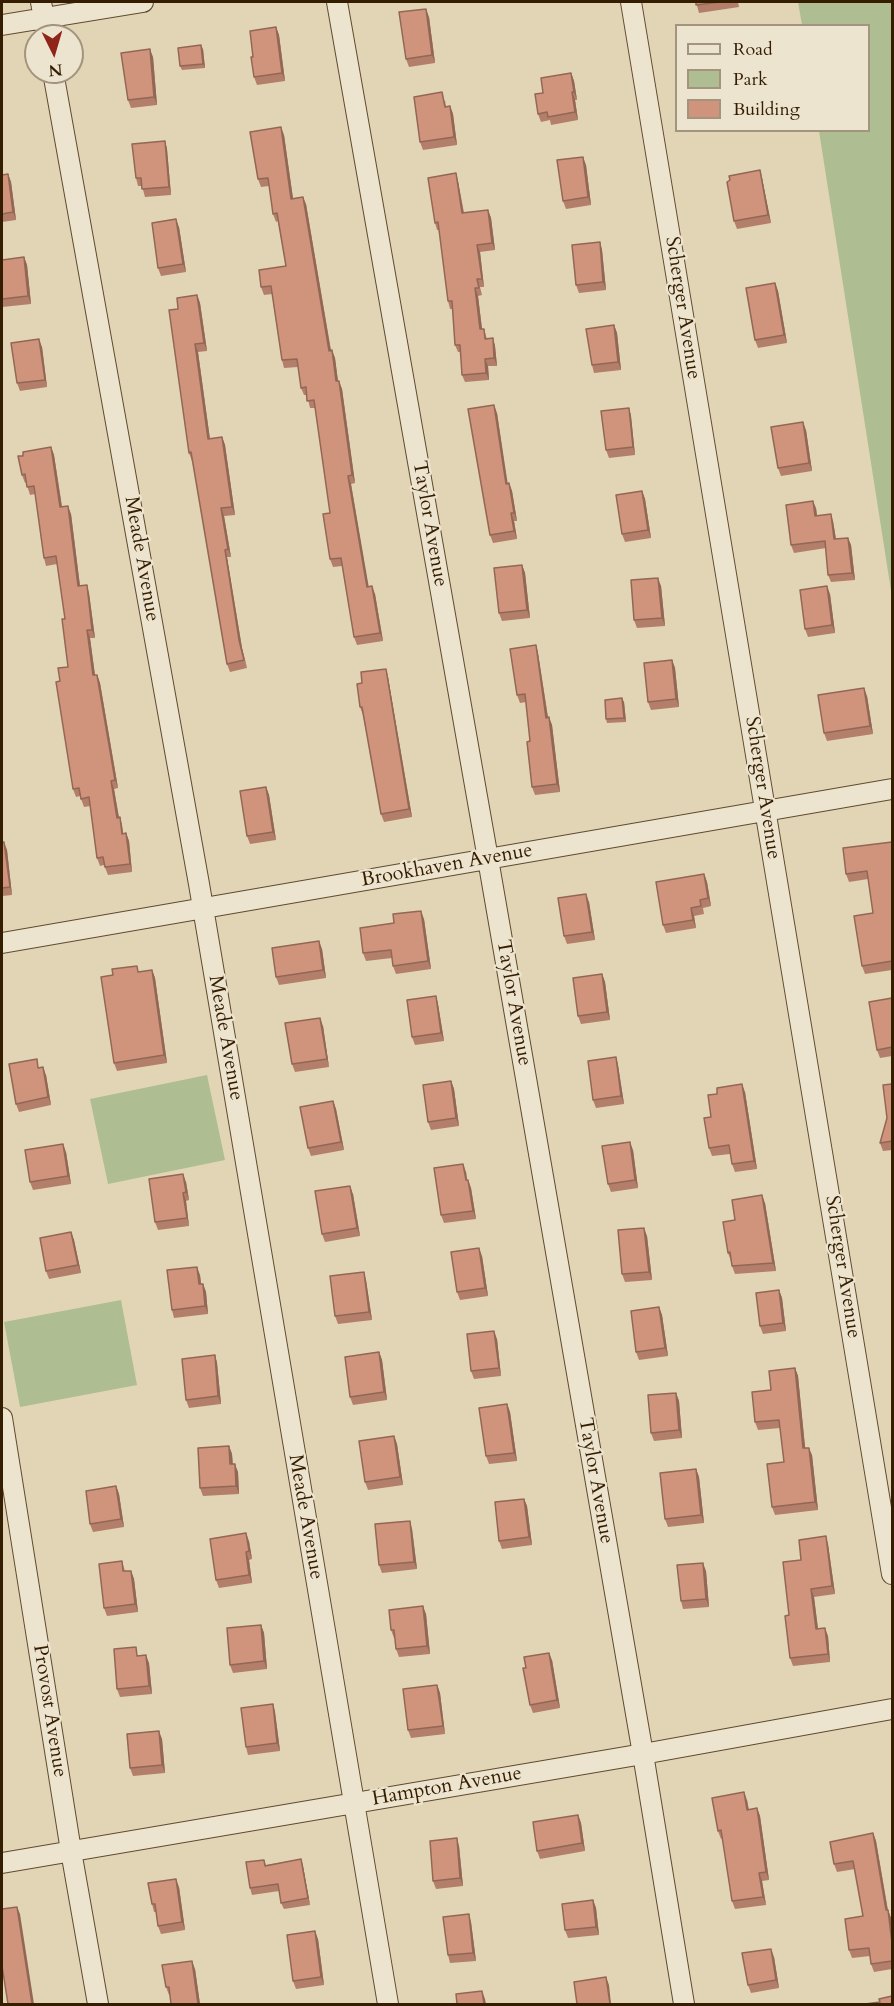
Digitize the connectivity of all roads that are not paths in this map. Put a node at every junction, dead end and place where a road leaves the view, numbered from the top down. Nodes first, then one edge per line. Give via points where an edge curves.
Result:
1 (143, 2) edge
2 (337, 2) edge
3 (631, 2) edge
4 (44, 18) edge
5 (2, 25) edge
6 (55, 84) edge
7 (892, 789) edge
8 (766, 811) junction
9 (488, 859) junction
10 (203, 908) junction
11 (2, 943) edge
12 (2, 1418) edge
13 (892, 1574) edge
14 (892, 1709) edge
15 (643, 1754) junction
16 (354, 1803) junction
17 (71, 1851) junction
18 (2, 1863) edge
19 (98, 2004) edge
20 (388, 2004) edge
21 (684, 2004) edge

1 - 4 street
2 - 9 street, Taylor Avenue
3 - 8 street, Scherger Avenue
4 - 5 street
6 - 10 street, Meade Avenue
7 - 8 street, Brookhaven Avenue
8 - 9 street, Brookhaven Avenue
8 - 13 street, Scherger Avenue
9 - 10 street, Brookhaven Avenue
9 - 15 street, Taylor Avenue
10 - 11 street, Brookhaven Avenue
10 - 16 street, Meade Avenue
12 - 17 street, Provost Avenue
14 - 15 street, Hampton Avenue
15 - 16 street, Hampton Avenue
15 - 21 street, Taylor Avenue
16 - 17 street, Hampton Avenue
16 - 20 street, Meade Avenue
17 - 18 street, Hampton Avenue
17 - 19 street, Provost Avenue

